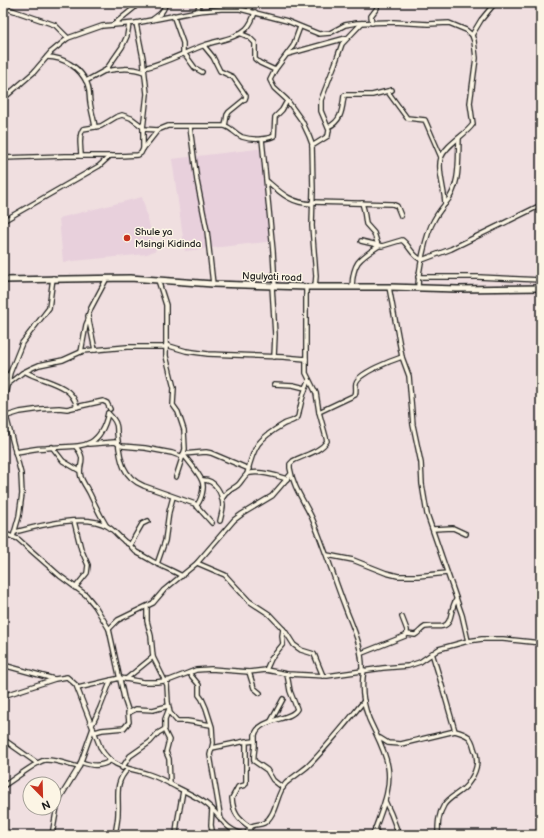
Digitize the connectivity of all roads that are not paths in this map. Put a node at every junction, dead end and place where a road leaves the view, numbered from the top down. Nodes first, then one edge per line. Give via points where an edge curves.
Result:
1 (165, 3) edge
2 (199, 3) edge
3 (251, 3) edge
4 (377, 3) edge
5 (494, 4) edge
6 (3, 7) edge
7 (134, 8) dead end
8 (198, 11) junction
9 (249, 11) junction
10 (255, 12) junction
11 (173, 15) junction
12 (152, 20) junction
13 (136, 23) junction
14 (362, 23) junction
15 (372, 23) junction
16 (129, 24) junction
17 (113, 25) junction
18 (300, 27) junction
19 (239, 33) junction
20 (472, 35) junction
21 (349, 37) junction
22 (68, 38) junction
23 (204, 46) junction
24 (184, 54) junction
25 (287, 55) junction
26 (47, 57) junction
27 (144, 70) junction
28 (275, 70) junction
29 (104, 71) junction
30 (202, 72) dead end
31 (86, 81) junction
32 (3, 99) edge
33 (287, 101) junction
34 (225, 126) junction
35 (96, 127) junction
36 (190, 127) junction
37 (328, 127) junction
38 (143, 128) junction
39 (158, 130) junction
40 (459, 138) junction
41 (262, 139) junction
42 (312, 146) junction
43 (142, 149) junction
44 (81, 156) junction
45 (110, 156) junction
46 (441, 157) junction
47 (3, 158) edge
48 (267, 182) junction
49 (312, 203) junction
50 (362, 203) junction
51 (445, 204) junction
52 (541, 205) edge
53 (401, 216) dead end
54 (3, 221) edge
55 (361, 241) dead end
56 (379, 245) junction
57 (422, 260) junction
58 (53, 278) junction
59 (107, 278) junction
60 (418, 278) junction
61 (3, 280) edge
62 (158, 280) junction
63 (541, 280) edge
64 (213, 284) junction
65 (274, 286) junction
66 (306, 287) junction
67 (315, 287) junction
68 (352, 287) junction
69 (389, 287) junction
70 (418, 288) junction
71 (541, 288) edge
72 (89, 318) junction
73 (166, 346) junction
74 (96, 350) junction
75 (81, 352) junction
76 (274, 357) junction
77 (402, 357) junction
78 (306, 359) junction
79 (3, 371) edge
80 (26, 372) junction
81 (309, 381) junction
82 (7, 383) edge
83 (274, 384) dead end
84 (305, 388) junction
85 (77, 406) junction
86 (110, 408) dead end
87 (319, 412) junction
88 (7, 416) junction
89 (88, 444) junction
90 (119, 444) junction
91 (52, 447) junction
92 (76, 447) junction
93 (15, 452) junction
94 (183, 456) junction
95 (249, 468) junction
96 (80, 471) junction
97 (247, 474) junction
98 (291, 474) junction
99 (176, 477) dead end
100 (287, 479) junction
101 (202, 480) junction
102 (173, 497) junction
103 (222, 500) junction
104 (196, 506) junction
105 (74, 521) junction
106 (148, 521) dead end
107 (220, 521) dead end
108 (212, 523) dead end
109 (106, 526) junction
110 (433, 529) junction
111 (3, 533) edge
112 (14, 534) junction
113 (466, 534) dead end
114 (130, 545) junction
115 (327, 555) junction
116 (197, 563) junction
117 (157, 564) junction
118 (447, 573) junction
119 (182, 576) junction
120 (76, 588) junction
121 (456, 600) junction
122 (147, 607) junction
123 (402, 617) dead end
124 (108, 629) junction
125 (283, 629) junction
126 (407, 634) junction
127 (468, 641) junction
128 (541, 643) edge
129 (362, 653) junction
130 (432, 653) junction
131 (153, 657) junction
132 (3, 665) edge
133 (266, 670) junction
134 (363, 671) junction
135 (249, 672) junction
136 (189, 673) junction
137 (288, 674) junction
138 (323, 676) junction
139 (120, 678) junction
140 (55, 679) junction
141 (126, 679) junction
142 (111, 680) junction
143 (165, 680) junction
144 (78, 688) junction
145 (260, 693) dead end
146 (3, 696) edge
147 (283, 699) dead end
148 (364, 701) junction
149 (169, 708) junction
150 (129, 713) junction
151 (271, 721) junction
152 (211, 725) junction
153 (93, 729) junction
154 (164, 730) junction
155 (455, 731) junction
156 (378, 735) junction
157 (3, 739) edge
158 (246, 741) junction
159 (255, 741) junction
160 (212, 748) junction
161 (110, 761) junction
162 (81, 762) junction
163 (37, 763) junction
164 (79, 767) junction
165 (122, 768) junction
166 (128, 769) junction
167 (170, 784) junction
168 (3, 786) edge
169 (283, 788) junction
170 (183, 791) junction
171 (385, 801) junction
172 (212, 808) junction
173 (221, 820) junction
174 (250, 827) junction
175 (375, 828) junction
176 (52, 835) edge
177 (115, 835) edge
178 (176, 835) edge
179 (213, 835) edge
180 (373, 835) edge
181 (378, 835) edge
182 (399, 835) edge
183 (438, 835) edge

1 - 12 street via 162,12
2 - 8 street
3 - 9 street
4 - 15 street via 377,8 371,16
5 - 20 street
6 - 22 street via 55,25
7 - 17 street
8 - 9 street via 221,8
8 - 11 street
9 - 10 street
10 - 18 street
10 - 19 street via 252,21
11 - 12 street
11 - 24 street via 183,43
12 - 13 street
13 - 16 street
13 - 27 street
14 - 15 street
14 - 18 street via 351,23 324,34
14 - 21 street
15 - 20 street via 449,23
16 - 17 street
16 - 29 street via 122,47
17 - 22 street via 102,26
18 - 25 street via 297,39
19 - 23 street
19 - 28 street via 255,43 257,60
20 - 40 street via 476,58 470,102 473,124
21 - 25 street
21 - 37 street via 342,44 321,100 321,111
22 - 26 street
23 - 24 street
23 - 34 street via 220,71 233,77 246,96 227,115
24 - 27 street
24 - 30 street via 195,68
25 - 28 street
26 - 31 street via 62,58
26 - 32 street
27 - 29 street
27 - 38 street via 146,94
28 - 33 street via 270,80
29 - 31 street
31 - 35 street
33 - 41 street via 275,117 274,136
33 - 42 street via 307,129
34 - 36 street
34 - 41 street via 241,137
35 - 38 street via 122,115 131,118
35 - 44 street via 83,129 81,132
36 - 39 street via 168,126
36 - 64 street
37 - 42 street via 328,136
37 - 46 street via 338,120 345,95 372,95 390,91 407,118 425,120
38 - 39 street
38 - 43 street
39 - 43 street
40 - 46 street
40 - 51 street via 456,181 453,192
41 - 48 street
42 - 49 street
43 - 45 street via 138,155
44 - 45 street
44 - 47 street
45 - 54 street via 99,166
46 - 51 street
48 - 49 street via 294,201
48 - 65 street
49 - 50 street
49 - 67 street
50 - 53 street via 396,205
50 - 56 street via 366,224 374,233
51 - 57 street via 433,221
52 - 57 street via 451,249
55 - 56 street
56 - 57 street via 402,240 414,255
56 - 68 street via 360,259 355,267
57 - 60 street
58 - 59 main road, Ngulyati road
58 - 61 main road, Ngulyati road
58 - 82 street via 50,308 22,343
59 - 62 main road, Ngulyati road
59 - 72 street via 91,308
60 - 63 street via 478,276
60 - 70 street
62 - 64 main road, Ngulyati road
62 - 73 street via 166,305
64 - 65 main road, Ngulyati road
65 - 66 main road, Ngulyati road
65 - 76 street
66 - 67 main road, Ngulyati road
66 - 78 street
67 - 68 main road, Ngulyati road
68 - 69 main road, Ngulyati road
69 - 70 main road, Ngulyati road
69 - 77 street
70 - 71 main road, Ngulyati road
72 - 74 street
72 - 75 street
73 - 74 street
73 - 76 street via 208,354
73 - 94 street via 168,368 174,388 173,405 184,430
74 - 75 street
75 - 80 street via 63,360 39,365
76 - 78 street
77 - 87 street via 364,375 356,383 355,395
77 - 110 street via 409,376 422,484 427,514
78 - 81 street
79 - 82 street
80 - 82 street
80 - 85 street via 70,392
81 - 84 street
81 - 87 street via 316,394
82 - 88 street
83 - 84 street
84 - 95 street via 298,416 259,442
85 - 86 street via 102,401
85 - 88 street via 67,409 32,410
87 - 98 street via 327,441 322,447 290,464
88 - 93 street
89 - 90 street
89 - 90 street via 101,433 108,413 116,423
89 - 92 street
90 - 94 street
90 - 102 street via 122,462 129,477 136,483
91 - 92 street
91 - 93 street
91 - 96 street via 63,461
92 - 96 street via 82,459
93 - 112 street via 21,474 22,494
94 - 95 street via 206,452
94 - 99 street
94 - 101 street
95 - 97 street
96 - 109 street
97 - 100 street via 256,472
97 - 103 street via 239,484 227,491
98 - 100 street
98 - 115 street
100 - 116 street via 272,496 234,520
101 - 103 street via 213,482 220,490
101 - 104 street via 202,494
102 - 104 street
102 - 117 street via 168,512 165,541
103 - 107 street
104 - 108 street
105 - 109 street via 101,523
105 - 112 street via 38,526
105 - 120 street via 88,565 87,573
106 - 114 street via 142,524
109 - 114 street
110 - 113 street via 453,528
110 - 118 street
111 - 112 street
112 - 120 street
114 - 117 street via 136,552
115 - 118 street via 353,560 398,576
115 - 129 street
116 - 119 street
116 - 125 street via 225,574 249,601 269,614
117 - 119 street
118 - 121 street
119 - 122 street
120 - 124 street via 95,606
121 - 126 street via 448,623 425,628 415,635
121 - 127 street
122 - 124 street via 118,620
122 - 131 street
123 - 126 street
124 - 139 street
125 - 133 street via 283,644 270,659
125 - 138 street via 294,645 314,654
126 - 129 street
127 - 128 street via 503,639
127 - 130 street
129 - 134 street
130 - 134 street via 420,662 408,666
130 - 155 street
131 - 141 street
131 - 143 street
132 - 140 street
133 - 135 street
133 - 137 street
134 - 138 street
134 - 148 street
135 - 136 street via 211,669
135 - 145 street via 254,688
136 - 143 street
136 - 152 street via 199,685 199,695
137 - 138 street
137 - 151 street via 290,691 298,709 293,714
139 - 141 street
139 - 142 street
139 - 150 street
140 - 144 street via 67,678
140 - 146 street
141 - 143 street via 143,682
142 - 144 street
142 - 153 street
143 - 149 street
144 - 153 street
147 - 151 street
148 - 156 street
148 - 169 street via 322,752
149 - 150 street via 136,709
149 - 152 street via 177,721
149 - 154 street
150 - 153 street via 129,722 124,728
151 - 159 street via 258,729
152 - 160 street
153 - 161 street via 104,755
153 - 162 street
154 - 165 street via 130,756
154 - 167 street via 169,740 166,752 169,759
155 - 156 street via 401,744 388,743
155 - 183 street via 472,740 478,762 466,786 445,803 438,820
156 - 171 street via 388,768
157 - 163 street
158 - 159 street
158 - 160 street
158 - 174 street via 246,783 237,787 232,798 235,814
159 - 169 street via 254,761 268,770
160 - 173 street via 210,756
161 - 162 street via 99,766
161 - 165 street
162 - 164 street
163 - 164 street via 45,760
163 - 168 street
164 - 176 street via 58,801
165 - 166 street
166 - 167 street
166 - 177 street via 117,789 118,820
167 - 170 street
169 - 174 street via 268,819 263,824
170 - 172 street
170 - 178 street
171 - 175 street
171 - 182 street
172 - 173 street
172 - 179 street
173 - 174 street via 234,832 245,835
175 - 180 street
175 - 181 street

